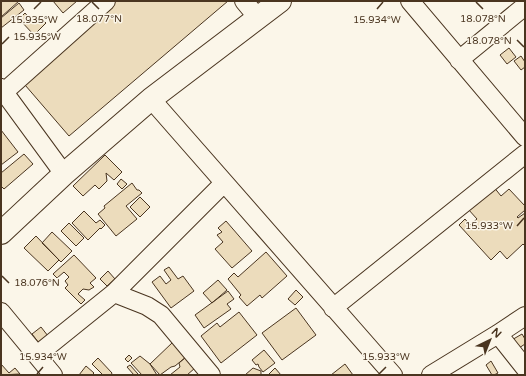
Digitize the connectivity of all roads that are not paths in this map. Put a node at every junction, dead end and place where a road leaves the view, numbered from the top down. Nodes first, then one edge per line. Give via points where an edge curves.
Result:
1 (244, 1) edge
2 (280, 1) edge
3 (410, 1) edge
4 (100, 3) edge
5 (525, 6) edge
6 (258, 18) junction
7 (459, 60) junction
8 (2, 90) edge
9 (151, 99) junction
10 (525, 137) edge
11 (525, 154) edge
12 (64, 174) junction
13 (224, 183) junction
14 (1, 233) edge
15 (114, 293) junction
16 (333, 308) junction
17 (1, 312) edge
18 (525, 316) edge
19 (498, 334) junction
20 (37, 355) junction
21 (525, 368) edge
22 (53, 375) edge
23 (211, 375) edge
24 (393, 375) edge
25 (431, 375) edge

1 - 6 street
2 - 6 main road
3 - 7 street
4 - 8 street
5 - 7 street
6 - 9 main road
7 - 10 street
8 - 12 street
9 - 12 main road
9 - 13 street
11 - 16 street
12 - 14 main road
13 - 15 street
13 - 16 street
15 - 20 street
15 - 23 street via 147,306 161,315
16 - 24 street
17 - 20 street
18 - 19 street
19 - 21 street
19 - 25 street
20 - 22 street

